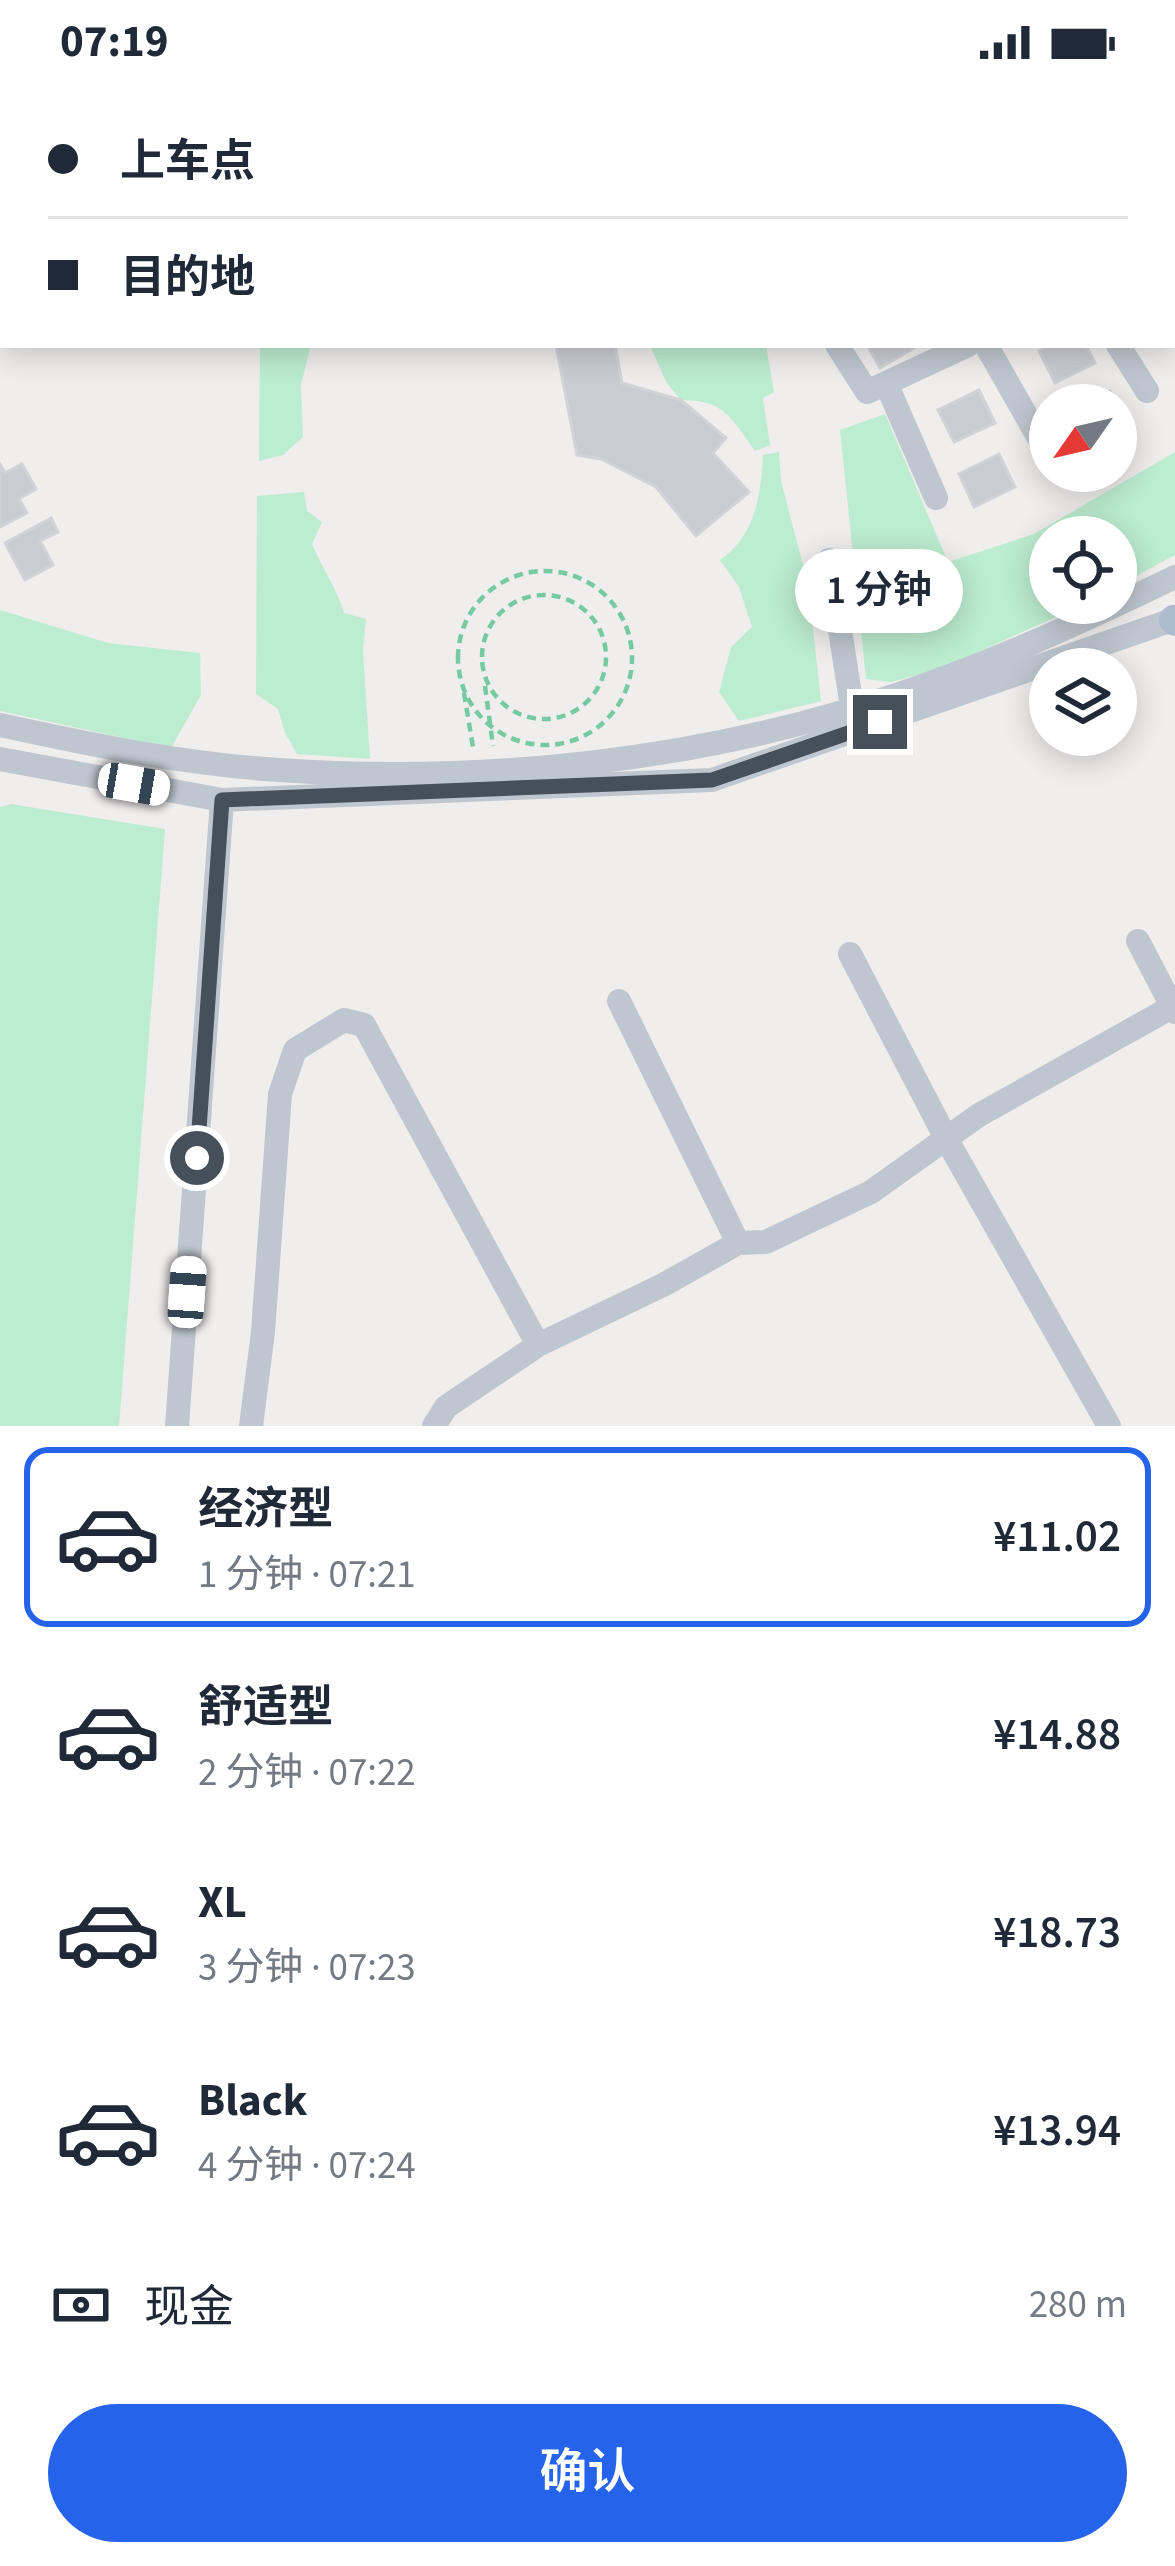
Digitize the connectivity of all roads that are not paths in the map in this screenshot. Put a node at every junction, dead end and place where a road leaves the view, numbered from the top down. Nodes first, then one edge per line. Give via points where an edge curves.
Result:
1 (839, 348) edge
2 (962, 348) edge
3 (988, 348) edge
4 (1120, 348) edge
5 (886, 383) junction
6 (1148, 391) dead end
7 (1029, 421) edge
8 (936, 498) dead end
9 (829, 560) dead end
10 (1175, 577) edge
11 (1175, 620) edge
12 (852, 707) junction
13 (0, 725) edge
14 (0, 759) edge
15 (222, 800) junction
16 (1138, 940) dead end
17 (850, 954) dead end
18 (619, 1001) dead end
19 (1174, 1009) edge
20 (947, 1140) junction
21 (738, 1243) junction
22 (538, 1345) junction
23 (177, 1426) edge
24 (250, 1426) edge
25 (434, 1426) edge
26 (1109, 1426) edge

1 - 5 street via 867,392
2 - 5 street
3 - 7 street
4 - 6 street
5 - 8 street
9 - 12 street
10 - 12 street via 1042,641
11 - 15 street via 712,780
12 - 13 street via 590,762 434,773 273,770 122,752
14 - 15 street
15 - 23 street
16 - 19 street
17 - 20 street
18 - 21 street
19 - 20 street
20 - 21 street via 871,1192 766,1242
20 - 26 street
21 - 22 street
22 - 24 street via 364,1025 344,1020 295,1050 280,1094
22 - 25 street via 446,1406

